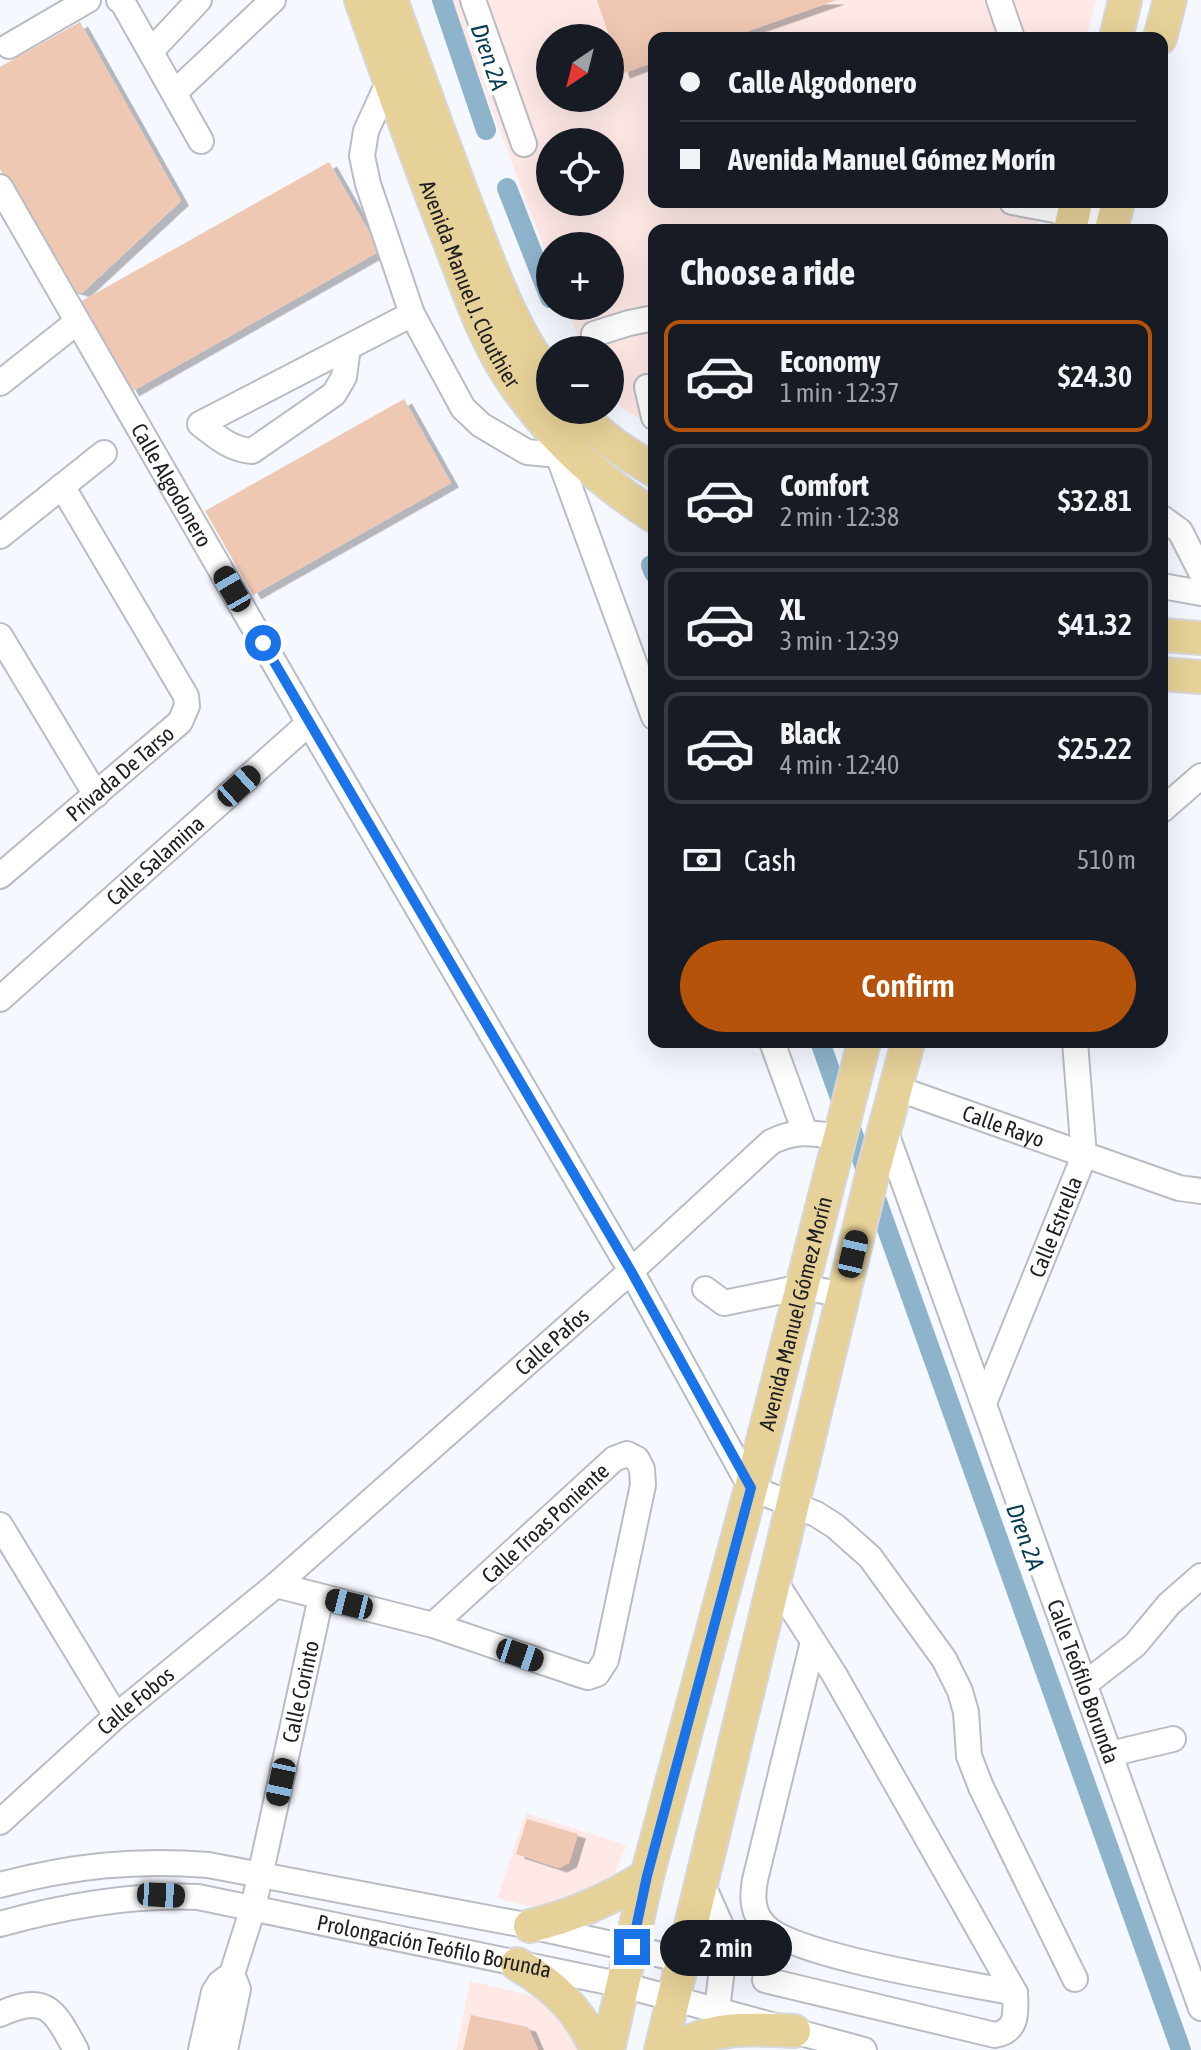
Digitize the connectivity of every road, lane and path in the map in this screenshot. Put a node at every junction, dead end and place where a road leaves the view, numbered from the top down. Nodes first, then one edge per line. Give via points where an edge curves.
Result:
1 (88, 0) edge
2 (119, 0) edge
3 (199, 0) edge
4 (273, 0) edge
5 (361, 0) edge
6 (391, 0) edge
7 (473, 0) edge
8 (999, 0) edge
9 (1125, 0) edge
10 (1170, 0) edge
11 (1010, 32) edge
12 (1117, 32) edge
13 (1162, 32) edge
14 (9, 46) dead end
15 (408, 48) junction
16 (151, 51) junction
17 (388, 78) junction
18 (174, 93) junction
19 (201, 141) dead end
20 (524, 144) dead end
21 (0, 187) edge
22 (1040, 208) edge
23 (1073, 215) edge
24 (7, 218) edge
25 (1114, 218) edge
26 (412, 314) junction
27 (648, 319) edge
28 (77, 322) junction
29 (594, 334) dead end
30 (348, 347) junction
31 (536, 361) edge
32 (0, 383) edge
33 (647, 387) dead end
34 (648, 391) edge
35 (591, 424) edge
36 (620, 450) junction
37 (104, 453) dead end
38 (568, 456) junction
39 (648, 466) edge
40 (62, 486) junction
41 (648, 512) edge
42 (1168, 522) edge
43 (0, 536) edge
44 (1201, 572) edge
45 (1168, 587) edge
46 (1201, 593) edge
47 (1168, 635) edge
48 (0, 636) edge
49 (1201, 638) edge
50 (1168, 674) edge
51 (1201, 677) edge
52 (648, 699) edge
53 (309, 723) junction
54 (1201, 776) edge
55 (96, 795) junction
56 (1168, 805) edge
57 (0, 876) edge
58 (0, 999) edge
59 (774, 1048) edge
60 (863, 1048) edge
61 (906, 1048) edge
62 (1075, 1048) edge
63 (896, 1088) junction
64 (842, 1128) junction
65 (885, 1130) junction
66 (805, 1132) junction
67 (1084, 1156) junction
68 (1201, 1191) edge
69 (631, 1271) junction
70 (802, 1287) junction
71 (705, 1289) dead end
72 (844, 1295) junction
73 (984, 1403) junction
74 (751, 1488) junction
75 (793, 1506) junction
76 (0, 1525) edge
77 (1201, 1576) edge
78 (774, 1580) junction
79 (276, 1585) junction
80 (321, 1597) junction
81 (433, 1625) junction
82 (813, 1642) junction
83 (1085, 1684) junction
84 (116, 1716) junction
85 (1173, 1739) dead end
86 (1110, 1754) junction
87 (0, 1822) edge
88 (261, 1875) junction
89 (647, 1876) junction
90 (702, 1883) junction
91 (0, 1885) edge
92 (253, 1908) junction
93 (0, 1924) edge
94 (522, 1925) junction
95 (632, 1947) junction
96 (823, 1953) junction
97 (684, 1960) junction
98 (514, 1963) junction
99 (232, 1974) junction
100 (1075, 1979) dead end
101 (765, 1980) dead end
102 (623, 1985) junction
103 (816, 1993) junction
104 (1015, 1993) junction
105 (674, 1998) junction
106 (1201, 2008) edge
107 (717, 2010) junction
108 (0, 2014) edge
109 (794, 2031) junction
110 (76, 2050) edge
111 (201, 2050) edge
112 (225, 2050) edge
113 (597, 2050) edge
114 (608, 2050) edge
115 (661, 2050) edge
116 (677, 2050) edge
117 (864, 2050) edge

1 - 14 street
2 - 16 street
3 - 16 street
4 - 18 street
5 - 17 main road, Avenida Manuel J. Clouthier
6 - 15 main road, Avenida Manuel J. Clouthier
7 - 20 street
8 - 11 street
9 - 12 main road
10 - 13 main road
15 - 17 street
15 - 31 main road, Avenida Manuel J. Clouthier via 509,314
16 - 18 street
17 - 26 street via 366,131 362,156
17 - 38 main road, Avenida Manuel J. Clouthier via 494,347 519,391
18 - 19 street
21 - 24 street, Calle Algodonero
22 - 23 street
23 - 25 street
24 - 28 street, Calle Algodonero
26 - 30 street
26 - 38 street via 463,408 481,425 527,452
27 - 29 street
28 - 32 street
28 - 53 street, Calle Algodonero
30 - 30 street via 344,377 334,394 252,451 238,450 200,424
33 - 34 street
35 - 36 main road
36 - 38 street
36 - 39 main road
37 - 40 street
38 - 41 main road, Avenida Manuel J. Clouthier
38 - 52 street
40 - 43 street
40 - 55 street, Privada De Tarso via 186,696 180,722
42 - 44 street via 1180,531
45 - 46 street
47 - 49 main road
48 - 55 street
50 - 51 main road
53 - 58 street, Calle Salamina
53 - 69 street, Calle Algodonero
54 - 56 street
55 - 57 street, Privada De Tarso
59 - 66 street
60 - 64 main road, Avenida Manuel Gómez Morín
61 - 63 main road, Avenida Manuel Gómez Morín
62 - 67 street, Calle Estrella
63 - 65 main road, Avenida Manuel Gómez Morín
63 - 67 street, Calle Rayo
64 - 66 street, Calle Pafos
64 - 70 main road, Avenida Manuel Gómez Morín
65 - 72 main road, Avenida Manuel Gómez Morín
65 - 73 street, Calle Teófilo Borunda
66 - 69 street, Calle Pafos via 771,1142
67 - 68 street, Calle Rayo
67 - 73 street, Calle Estrella
69 - 74 street, Calle Algodonero
69 - 79 street, Calle Pafos
70 - 71 street via 731,1303
70 - 72 street
70 - 74 main road, Avenida Manuel Gómez Morín
72 - 75 main road, Avenida Manuel Gómez Morín
73 - 83 street, Calle Teófilo Borunda
74 - 75 street
74 - 89 main road, Avenida Manuel Gómez Morín
75 - 78 main road, Avenida Manuel Gómez Morín
75 - 100 street via 835,1526 870,1557 944,1659 960,1691 969,1756 981,1787
76 - 84 street
77 - 83 street via 1135,1645
78 - 82 street
78 - 90 main road, Avenida Manuel Gómez Morín
79 - 80 street
79 - 84 street, Calle Fobos
80 - 81 street
80 - 88 street, Calle Corinto
81 - 81 street, Calle Troas Poniente via 588,1677 597,1674 606,1660 643,1485 637,1459 627,1454 614,1459
82 - 96 street via 753,1893 758,1918 767,1928
82 - 104 street
83 - 86 street, Calle Teófilo Borunda
84 - 87 street, Calle Fobos
85 - 86 street
86 - 106 street, Calle Teófilo Borunda
88 - 91 street, Prolongación Teófilo Borunda via 158,1861 46,1873
88 - 92 street, Calle Corinto
88 - 94 street, Prolongación Teófilo Borunda
89 - 94 main road via 609,1900 558,1920
89 - 95 main road, Avenida Manuel Gómez Morín
90 - 97 main road, Avenida Manuel Gómez Morín
90 - 107 street via 725,1943
92 - 93 street, Prolongación Teófilo Borunda via 161,1895 110,1900
92 - 98 street, Prolongación Teófilo Borunda
92 - 99 street, Calle Corinto
94 - 95 street, Prolongación Teófilo Borunda
94 - 98 street
95 - 97 street, Prolongación Teófilo Borunda
95 - 102 main road, Avenida Manuel Gómez Morín
96 - 103 street
96 - 104 street
97 - 105 main road, Avenida Manuel Gómez Morín
98 - 102 street, Prolongación Teófilo Borunda
98 - 113 main road via 538,1975 564,1999
99 - 111 street, Calle Corinto via 214,1992
99 - 112 street, Calle Corinto via 238,1989
101 - 103 street
102 - 105 street, Prolongación Teófilo Borunda
102 - 114 main road, Avenida Manuel Gómez Morín
103 - 104 street via 995,2035 1013,2025
105 - 107 street, Prolongación Teófilo Borunda
105 - 115 main road, Avenida Manuel Gómez Morín
107 - 109 street, Prolongación Teófilo Borunda
108 - 110 street via 36,2003 48,2008
109 - 116 main road via 735,2030 685,2043
109 - 117 street, Prolongación Teófilo Borunda

